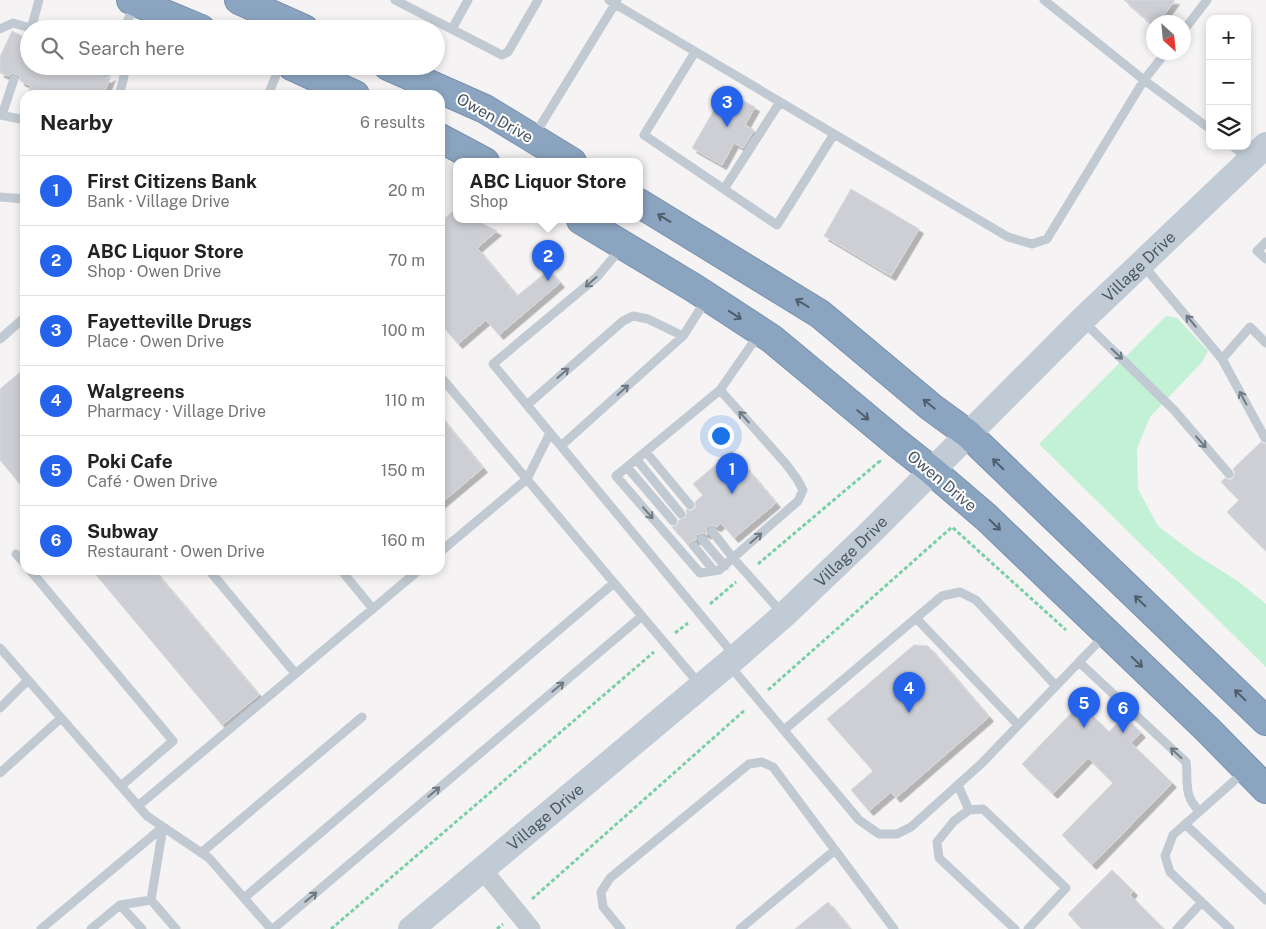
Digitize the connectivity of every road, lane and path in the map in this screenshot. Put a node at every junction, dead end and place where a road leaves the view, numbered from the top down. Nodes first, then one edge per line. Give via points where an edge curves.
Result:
1 (39, 0) edge
2 (239, 0) edge
3 (395, 0) edge
4 (468, 0) edge
5 (538, 0) edge
6 (1044, 0) edge
7 (1207, 0) edge
8 (133, 1) edge
9 (614, 1) edge
10 (33, 20) edge
11 (127, 20) edge
12 (179, 20) edge
13 (284, 20) edge
14 (434, 20) edge
15 (1191, 21) edge
16 (445, 25) edge
17 (20, 27) edge
18 (0, 29) edge
19 (452, 29) junction
20 (696, 52) junction
21 (1160, 60) edge
22 (124, 75) edge
23 (276, 75) edge
24 (312, 75) edge
25 (408, 75) edge
26 (14, 79) dead end
27 (1144, 80) junction
28 (120, 90) edge
29 (270, 90) edge
30 (344, 90) edge
31 (442, 90) edge
32 (445, 91) edge
33 (780, 102) junction
34 (1, 115) edge
35 (20, 119) edge
36 (1206, 126) edge
37 (834, 134) junction
38 (532, 138) junction
39 (445, 141) edge
40 (1250, 150) edge
41 (478, 158) edge
42 (565, 158) edge
43 (724, 189) junction
44 (0, 197) edge
45 (20, 199) edge
46 (643, 205) edge
47 (586, 223) edge
48 (1266, 242) edge
49 (624, 245) junction
50 (1266, 260) edge
51 (1142, 263) junction
52 (708, 297) junction
53 (1082, 320) junction
54 (20, 321) edge
55 (761, 332) junction
56 (683, 336) junction
57 (0, 339) edge
58 (1266, 343) edge
59 (1222, 359) junction
60 (445, 382) edge
61 (720, 390) junction
62 (527, 405) junction
63 (550, 433) junction
64 (968, 434) junction
65 (1264, 438) dead end
66 (561, 446) junction
67 (646, 452) junction
68 (637, 460) junction
69 (880, 461) dead end
70 (627, 467) junction
71 (932, 470) junction
72 (1229, 474) dead end
73 (527, 479) junction
74 (690, 505) dead end
75 (681, 514) dead end
76 (673, 521) dead end
77 (952, 527) dead end
78 (712, 531) dead end
79 (702, 539) dead end
80 (694, 546) dead end
81 (445, 548) edge
82 (16, 554) dead end
83 (20, 558) edge
84 (733, 558) junction
85 (725, 566) junction
86 (714, 571) junction
87 (747, 573) junction
88 (34, 575) edge
89 (212, 575) edge
90 (345, 575) edge
91 (413, 575) edge
92 (614, 583) junction
93 (373, 609) junction
94 (699, 613) junction
95 (784, 615) junction
96 (642, 616) junction
97 (916, 618) junction
98 (1107, 633) junction
99 (664, 642) junction
100 (0, 648) edge
101 (732, 660) junction
102 (1079, 662) junction
103 (296, 673) junction
104 (28, 680) junction
105 (701, 686) junction
106 (1056, 686) junction
107 (758, 699) junction
108 (0, 708) edge
109 (362, 717) dead end
110 (61, 718) junction
111 (1266, 721) edge
112 (1018, 725) junction
113 (784, 730) junction
114 (1246, 769) junction
115 (0, 773) edge
116 (958, 785) junction
117 (121, 786) junction
118 (1266, 789) edge
119 (138, 806) junction
120 (969, 810) junction
121 (1199, 812) junction
122 (1185, 824) junction
123 (163, 827) junction
124 (835, 850) junction
125 (201, 853) junction
126 (482, 869) junction
127 (244, 898) junction
128 (150, 900) junction
129 (1266, 900) edge
130 (1202, 902) junction
131 (120, 905) junction
132 (517, 912) junction
133 (41, 929) edge
134 (91, 929) edge
135 (142, 929) edge
136 (176, 929) edge
137 (272, 929) edge
138 (331, 929) edge
139 (411, 929) edge
140 (497, 929) edge
141 (531, 929) edge
142 (621, 929) edge
143 (740, 929) edge
144 (894, 929) edge
145 (1014, 929) edge
146 (1028, 929) edge
147 (1177, 929) edge
148 (1230, 929) edge

1 - 10 lane
2 - 13 highway
3 - 14 lane
4 - 19 lane
5 - 19 lane via 508,52 502,55
6 - 27 lane
7 - 15 lane
8 - 11 lane
8 - 12 highway
9 - 20 lane
9 - 38 lane
16 - 19 lane
17 - 18 lane via 13,23
20 - 33 lane
20 - 43 lane via 644,135
21 - 27 lane
22 - 28 lane
23 - 29 lane
24 - 30 highway
25 - 31 highway, Owen Drive
26 - 34 lane
27 - 36 lane
27 - 37 lane via 1047,239 1032,244 1008,237
32 - 38 highway, Owen Drive via 485,109
33 - 37 lane
33 - 43 lane
34 - 35 lane
37 - 43 lane via 777,225
38 - 42 highway, Owen Drive
39 - 41 highway
40 - 51 main road, Village Drive
44 - 45 lane
64 -> 46 highway via 820,314
47 - 49 highway, Owen Drive
48 - 50 lane via 1257,251
49 - 52 highway, Owen Drive
49 -> 62 lane via 596,277 493,364
51 - 53 main road, Village Drive
59 -> 51 lane
52 -> 55 highway, Owen Drive
52 - 56 lane
53 - 64 main road, Village Drive
53 -> 72 lane via 1174,410
54 - 57 lane
55 - 61 lane
55 -> 71 highway, Owen Drive
62 -> 56 lane via 623,321 633,316 648,319
66 -> 56 lane
58 - 59 lane via 1250,327
65 -> 59 lane
60 - 73 lane
61 - 67 lane
84 -> 61 lane via 798,501 802,490 786,464
62 - 63 lane
63 - 66 lane
63 - 73 lane
64 - 71 main road, Village Drive
111 -> 64 highway
66 - 94 lane
67 - 68 lane
67 - 74 lane
68 - 70 lane
68 - 75 lane
69 - 87 path
70 - 76 lane
70 -> 86 lane via 616,476 700,573
71 - 95 main road, Village Drive
71 -> 98 highway, Owen Drive
73 - 81 lane
73 - 92 lane
77 - 107 path
78 - 84 lane
79 - 85 lane
80 - 86 lane
82 - 83 lane
84 - 85 lane
84 - 87 lane
85 - 86 lane
87 - 94 path
87 - 95 lane
88 - 117 lane via 173,741
89 - 103 lane
90 - 93 lane
91 - 93 lane
92 - 96 lane
92 - 127 lane
93 - 103 lane
94 - 99 path
94 - 101 lane
95 - 101 main road, Village Drive
96 - 99 lane
137 -> 96 lane
97 - 106 lane via 942,596 960,592 976,600
97 - 112 lane
97 - 113 lane
98 - 102 lane
98 -> 114 highway, Owen Drive
99 - 105 lane
99 - 138 path
100 - 104 lane
101 - 105 main road, Village Drive
101 - 107 lane
102 - 106 lane
121 -> 102 lane via 1190,798 1186,762
103 - 119 lane
104 - 108 lane
104 - 110 lane
105 - 126 main road, Village Drive
106 - 112 lane
107 - 113 lane
107 - 132 path
109 - 125 lane
110 - 115 lane
110 - 117 lane
112 - 116 lane
113 - 116 lane via 859,820 879,834 896,834 911,827
114 - 118 highway, Owen Drive
114 - 121 lane
116 - 120 lane
117 - 119 lane
119 - 123 lane
120 - 145 lane via 954,820 937,842 939,858
120 - 146 lane via 983,809 1066,888
121 - 122 lane
122 - 129 lane
122 - 130 lane via 1173,835 1165,856 1170,872
123 - 125 lane
123 - 128 lane
123 - 133 lane
124 - 142 lane via 773,767 762,762 749,764 610,878 601,892 603,907
124 - 143 lane
124 - 144 lane
125 - 127 lane
126 - 132 street
126 - 139 main road, Village Drive
127 - 137 lane
128 - 131 lane
128 - 136 lane
130 - 147 lane
130 - 148 lane
131 - 134 lane
131 - 135 lane
132 - 140 path
132 - 141 street

